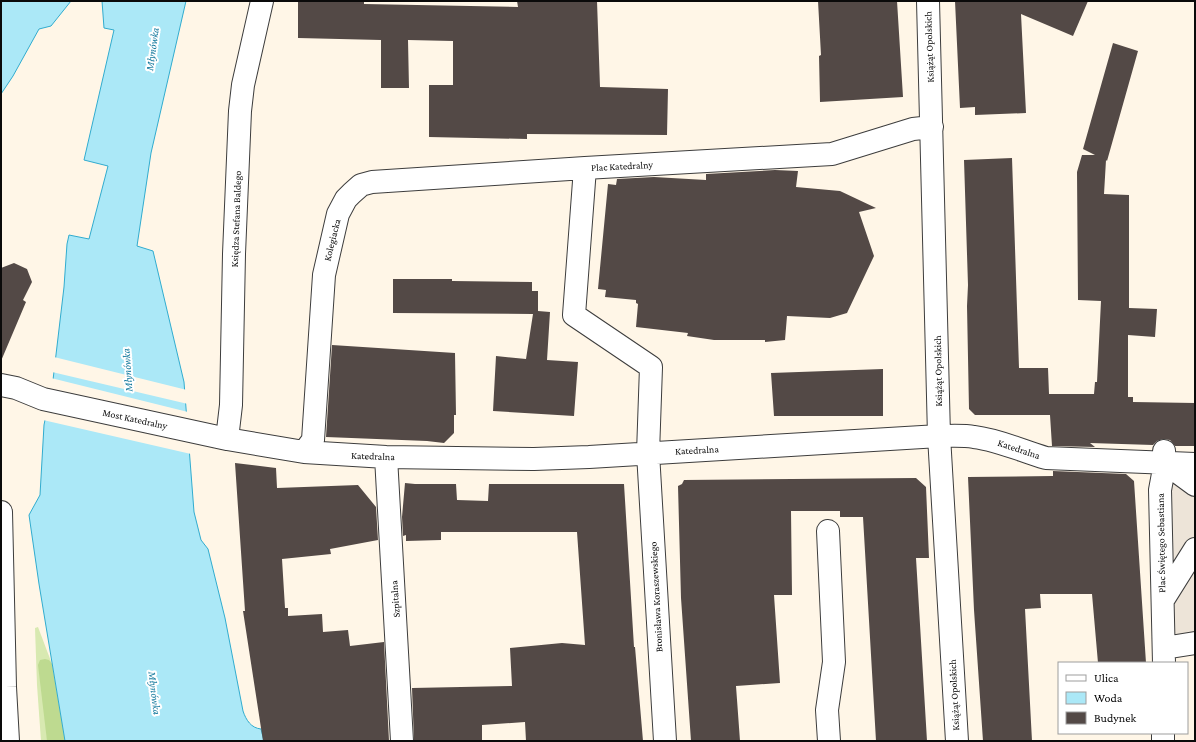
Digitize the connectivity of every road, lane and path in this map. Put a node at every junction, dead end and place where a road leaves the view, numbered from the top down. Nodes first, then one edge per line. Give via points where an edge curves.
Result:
1 (262, 1) edge
2 (928, 1) edge
3 (932, 127) junction
4 (585, 168) junction
5 (1, 385) edge
6 (939, 436) junction
7 (227, 439) junction
8 (304, 452) junction
9 (648, 453) junction
10 (386, 457) junction
11 (1164, 457) junction
12 (1195, 464) edge
13 (1195, 485) edge
14 (1, 512) edge
15 (828, 531) dead end
16 (1195, 549) edge
17 (1163, 600) junction
18 (1195, 643) edge
19 (1164, 656) edge
20 (8, 741) edge
21 (402, 741) edge
22 (664, 741) edge
23 (829, 741) edge
24 (957, 741) edge

1 - 7 street, Księdza Stefana Baldego via 243,85 240,111 231,405
2 - 3 street, Książąt Opolskich
3 - 4 street, Plac Katedralny via 913,129 832,154
3 - 6 street, Książąt Opolskich
4 - 8 street, Kolegiacka via 372,182 361,186 346,199 338,214 324,275 313,440
4 - 9 street, Plac Katedralny via 574,315 650,367
5 - 7 street, Most Katedralny via 43,399
6 - 9 street, Katedralna
6 - 11 street, Katedralna via 987,439 1046,458
6 - 24 street, Książąt Opolskich
7 - 8 street, Katedralna
8 - 10 street, Katedralna
9 - 10 street, Katedralna via 534,459
9 - 22 street, Bronisława Koraszewskiego
10 - 21 street, Szpitalna
11 - 12 street
11 - 13 street
11 - 17 street, Plac Świętego Sebastiana via 1160,490
14 - 20 street
15 - 23 street via 834,662 827,710
16 - 17 street, Plac Świętego Sebastiana
17 - 19 street, Plac Świętego Sebastiana
18 - 19 street, Plac Świętego Sebastiana

